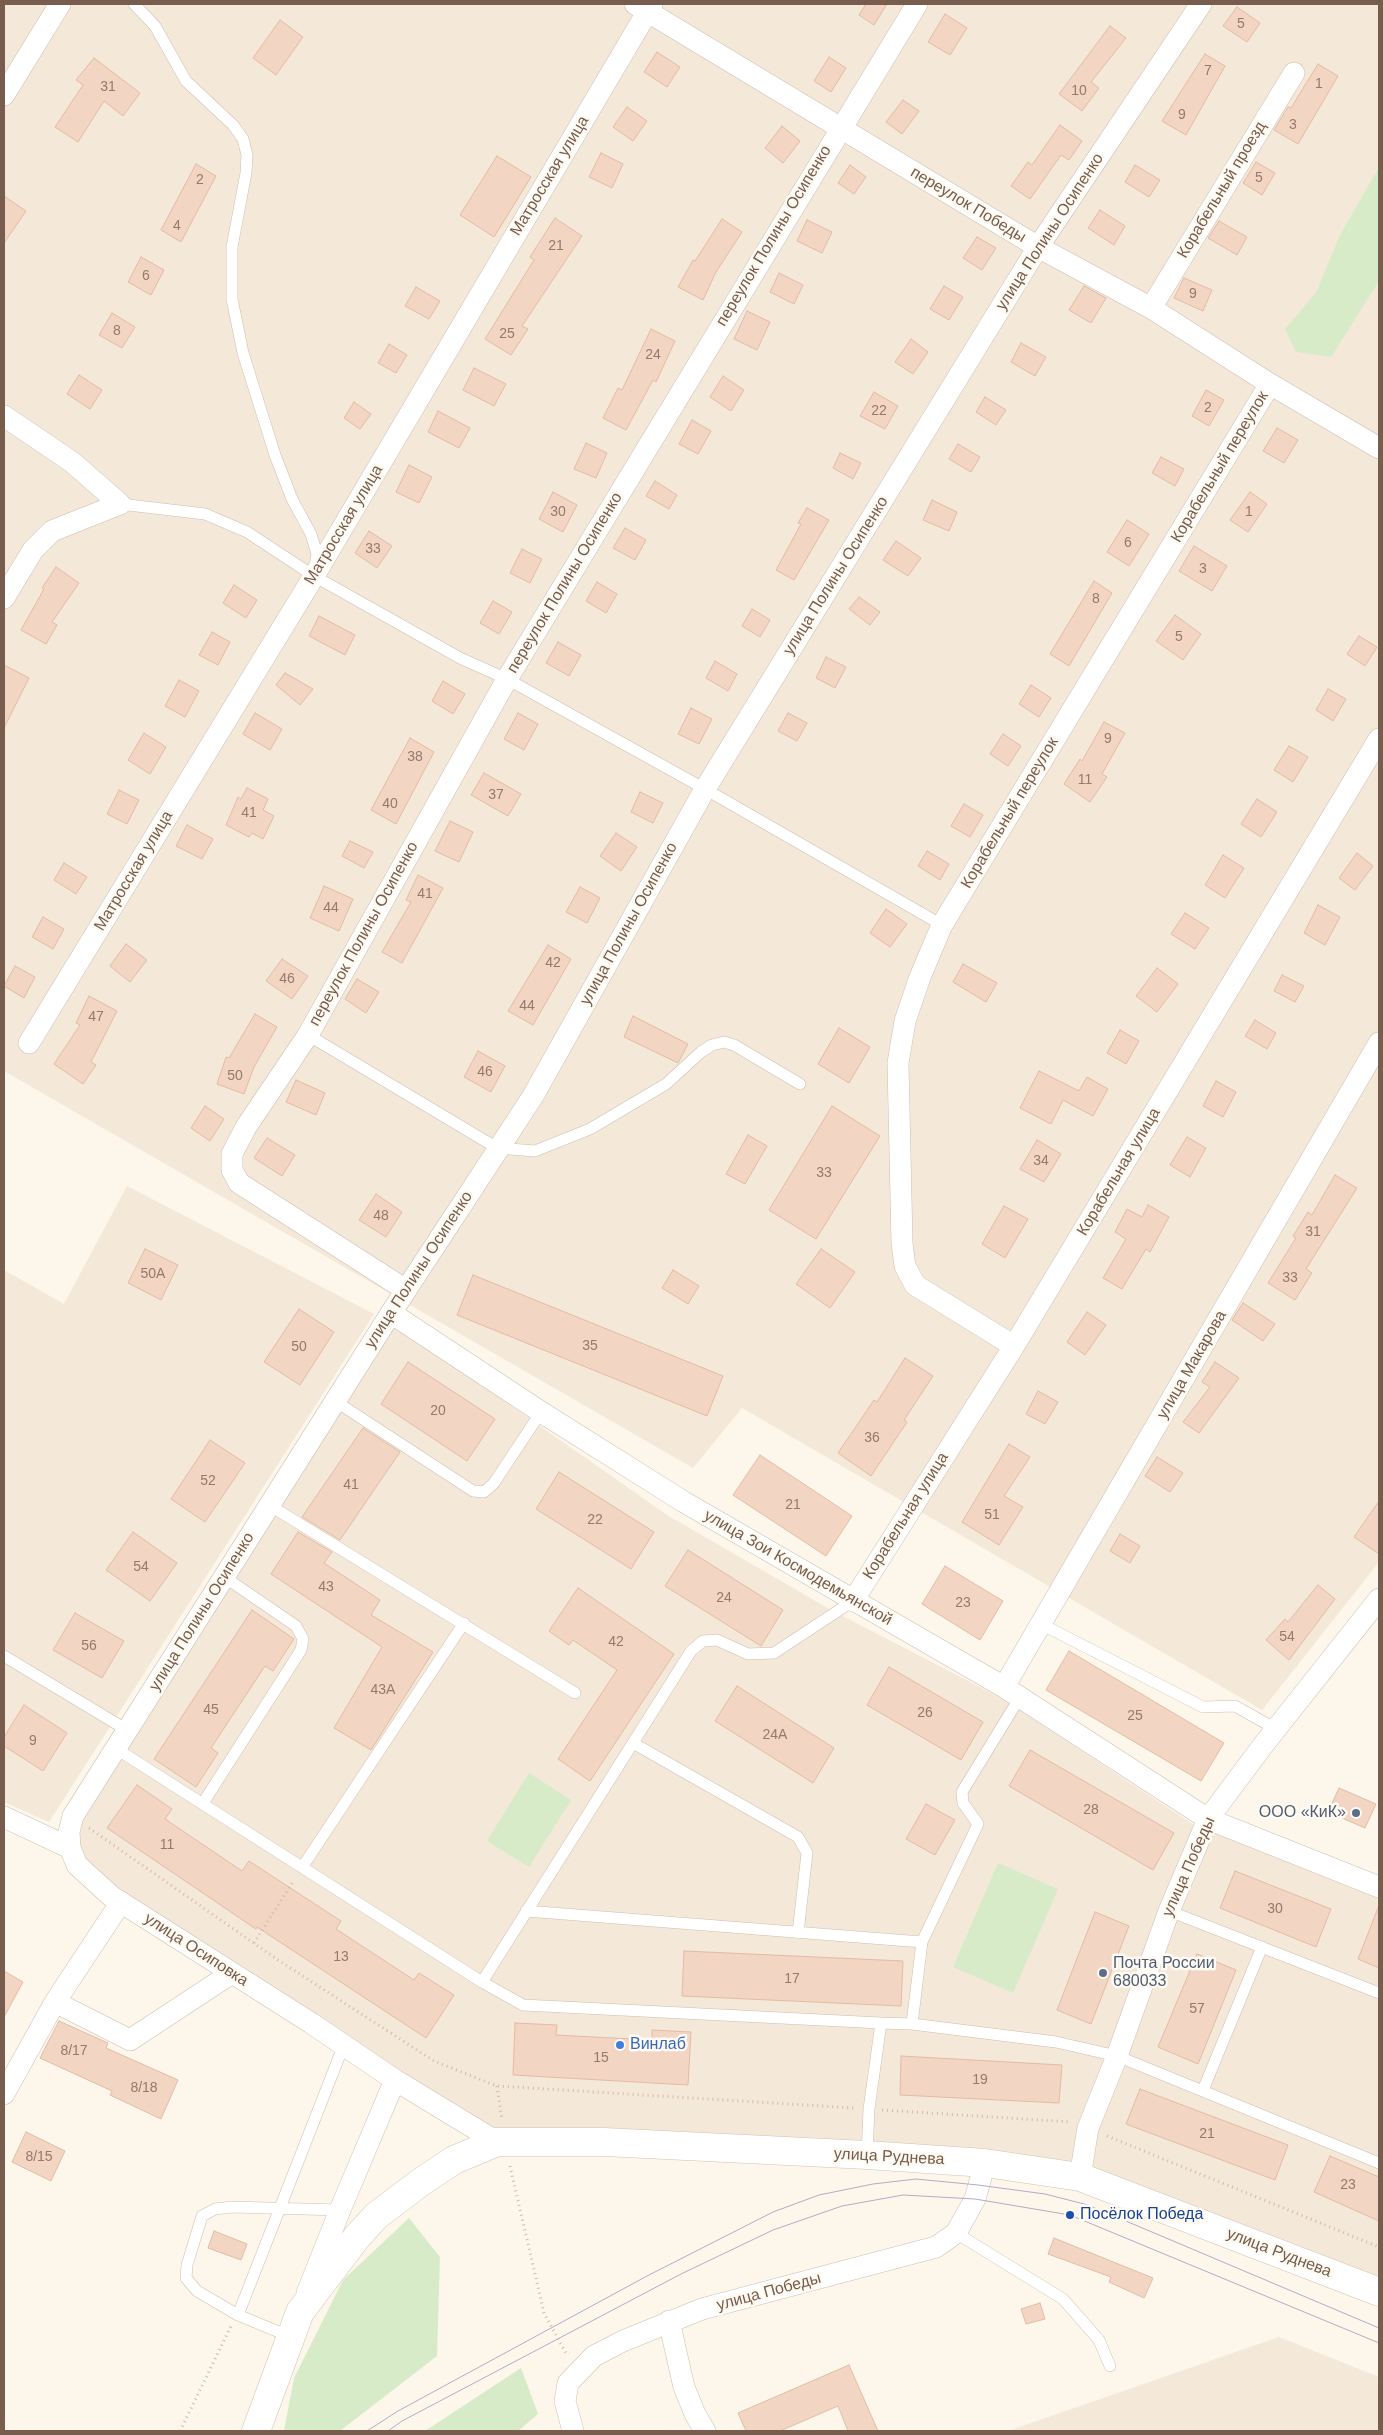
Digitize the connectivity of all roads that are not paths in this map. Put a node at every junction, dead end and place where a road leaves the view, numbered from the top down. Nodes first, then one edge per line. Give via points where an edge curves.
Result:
1 (60, 4) edge
2 (134, 4) edge
3 (917, 4) edge
4 (1201, 4) edge
5 (645, 6) edge
6 (1294, 73) dead end
7 (4, 95) edge
8 (840, 128) junction
9 (1038, 247) junction
10 (1151, 308) junction
11 (1270, 384) junction
12 (4, 416) edge
13 (1379, 448) edge
14 (120, 504) junction
15 (314, 576) junction
16 (4, 598) edge
17 (507, 679) junction
18 (1379, 739) edge
19 (705, 789) junction
20 (942, 925) junction
21 (308, 1035) junction
22 (29, 1043) dead end
23 (1379, 1043) edge
24 (800, 1084) dead end
25 (497, 1148) junction
26 (406, 1290) junction
27 (391, 1313) junction
28 (1014, 1346) junction
29 (335, 1401) junction
30 (541, 1412) junction
31 (269, 1505) junction
32 (223, 1576) junction
33 (1379, 1599) edge
34 (853, 1601) junction
35 (464, 1623) junction
36 (1041, 1624) junction
37 (4, 1656) edge
38 (1012, 1692) junction
39 (575, 1693) dead end
40 (1276, 1729) junction
41 (127, 1730) junction
42 (633, 1743) junction
43 (115, 1748) junction
44 (203, 1803) junction
45 (4, 1817) edge
46 (1208, 1819) junction
47 (70, 1848) junction
48 (303, 1866) junction
49 (1379, 1887) edge
50 (121, 1902) junction
51 (526, 1911) junction
52 (1168, 1911) junction
53 (798, 1932) junction
54 (922, 1942) junction
55 (1262, 1947) junction
56 (232, 1973) junction
57 (482, 1982) junction
58 (1379, 1993) edge
59 (55, 2002) junction
60 (880, 2023) junction
61 (912, 2024) junction
62 (343, 2047) junction
63 (1117, 2056) junction
64 (395, 2080) junction
65 (1202, 2090) junction
66 (4, 2094) edge
67 (501, 2141) junction
68 (867, 2155) junction
69 (985, 2163) junction
70 (1379, 2163) edge
71 (1080, 2178) junction
72 (279, 2208) junction
73 (340, 2210) junction
74 (956, 2233) junction
75 (1379, 2292) edge
76 (300, 2312) junction
77 (238, 2315) junction
78 (669, 2321) junction
79 (291, 2337) junction
80 (1110, 2366) dead end
81 (256, 2431) edge
82 (573, 2431) edge
83 (705, 2431) edge

1 - 7 street
2 - 15 lane via 155,26 186,81 243,139 246,173 232,247 232,299 243,352 274,455 317,554
3 - 8 street, переулок Полины Осипенко
4 - 9 street, улица Полины Осипенко
5 - 8 street, переулок Победы
5 - 15 street, Матросская улица
6 - 10 street, Корабельный проезд
8 - 9 street, переулок Победы
8 - 17 street, переулок Полины Осипенко
9 - 10 street, переулок Победы
9 - 19 street, улица Полины Осипенко
10 - 11 street, переулок Победы
11 - 13 street, переулок Победы
11 - 20 street, Корабельный переулок
12 - 14 street via 72,462
14 - 15 lane via 205,514 247,532
14 - 16 street via 52,531 33,550
15 - 17 lane via 460,658
15 - 22 street, Матросская улица
17 - 19 lane
17 - 21 street, переулок Полины Осипенко
18 - 28 street, Корабельная улица
19 - 20 lane
19 - 25 street, улица Полины Осипенко via 533,1096
20 - 28 street, Корабельный переулок via 905,1021 898,1063 905,1266 915,1285
21 - 25 lane
21 - 26 street, переулок Полины Осипенко via 246,1127 232,1154 232,1170 239,1183
23 - 36 street, улица Макарова
24 - 25 lane via 734,1045 724,1042 712,1044 666,1084 590,1128 535,1151
25 - 26 street, улица Полины Осипенко
26 - 27 street, улица Полины Осипенко
27 - 29 street, улица Полины Осипенко
27 - 30 street, улица Зои Космодемьянской
28 - 34 street, Корабельная улица
29 - 30 lane via 473,1491 484,1492 494,1483
29 - 31 street, улица Полины Осипенко
30 - 34 street, улица Зои Космодемьянской via 684,1502
31 - 32 street, улица Полины Осипенко
31 - 35 lane
32 - 41 street, улица Полины Осипенко
32 - 44 lane via 296,1626 303,1639 301,1650
33 - 40 street, улица Победы
34 - 38 street, улица Зои Космодемьянской
34 - 42 lane via 774,1653 748,1654 717,1640 703,1641 691,1651
35 - 39 lane
35 - 48 lane
36 - 38 street, улица Макарова
36 - 40 lane via 1203,1707 1235,1706
37 - 41 lane
38 - 46 street, улица Зои Космодемьянской
38 - 54 lane via 962,1792 963,1803 978,1824 977,1830
40 - 46 street, улица Победы
41 - 43 street, улица Полины Осипенко
42 - 51 lane
42 - 53 lane via 798,1837 807,1853
43 - 44 lane
43 - 47 street, улица Полины Осипенко via 72,1816
44 - 48 lane
45 - 47 street
46 - 49 street, улица Зои Космодемьянской
46 - 52 street, улица Победы
47 - 50 street, улица Осиповка via 77,1865 90,1879
48 - 57 lane
50 - 56 street, улица Осиповка
50 - 59 street
51 - 53 lane
51 - 57 lane
52 - 55 lane
52 - 63 street, улица Победы
53 - 54 lane
54 - 61 lane
55 - 58 lane
55 - 65 lane
56 - 59 street via 130,2040
56 - 62 street, улица Осиповка
57 - 60 lane via 523,2005
59 - 66 street
60 - 61 lane
60 - 68 lane via 869,2109
61 - 63 lane via 1056,2042
62 - 64 street, улица Осиповка
62 - 72 lane
63 - 65 lane
63 - 71 street, улица Победы via 1088,2128
64 - 67 street
64 - 73 street
65 - 70 lane
67 - 68 main road, улица Руднева via 604,2142
67 - 76 main road via 454,2160 376,2216
68 - 69 main road, улица Руднева
69 - 71 main road, улица Руднева
69 - 74 street, улица Победы via 974,2199
71 - 75 main road, улица Руднева
72 - 73 lane
72 - 77 lane
72 - 77 lane via 232,2207 215,2209 202,2216 186,2278 197,2291
73 - 76 street
74 - 78 street, улица Победы via 936,2247 702,2309
74 - 80 lane via 1063,2299 1099,2340
76 - 79 main road
77 - 79 lane
78 - 82 street, улица Победы via 594,2356 568,2383 565,2401
78 - 83 street via 684,2387
79 - 81 main road

